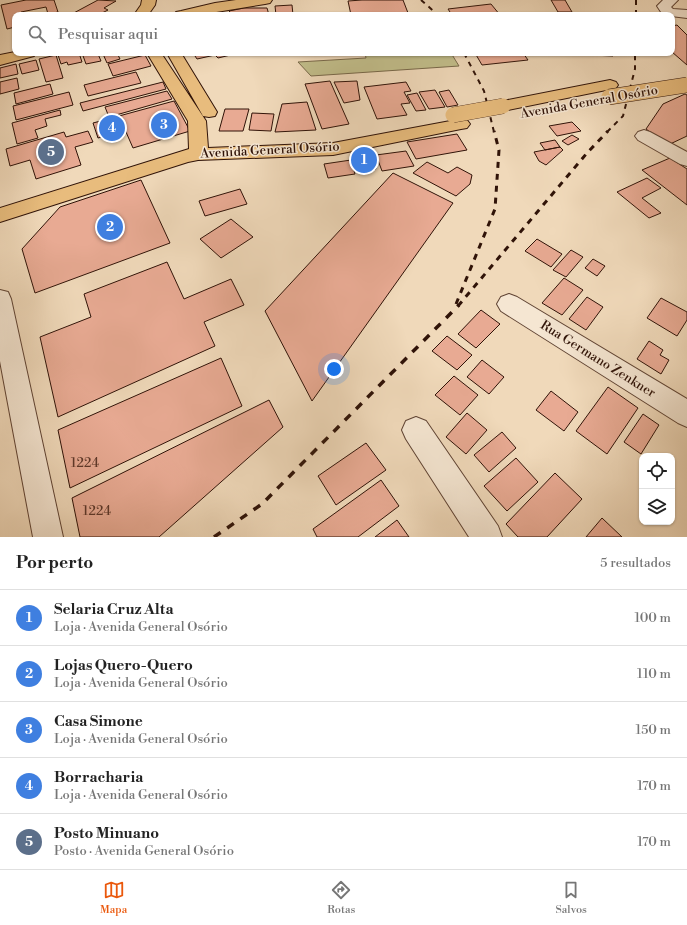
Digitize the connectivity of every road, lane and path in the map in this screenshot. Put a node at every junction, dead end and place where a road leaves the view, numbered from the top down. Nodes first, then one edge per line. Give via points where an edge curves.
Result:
1 (265, 0) edge
2 (671, 0) edge
3 (687, 10) edge
4 (194, 12) edge
5 (667, 12) edge
6 (675, 13) edge
7 (687, 14) edge
8 (12, 51) edge
9 (0, 53) edge
10 (17, 56) edge
11 (156, 56) edge
12 (175, 56) edge
13 (0, 60) edge
14 (687, 75) edge
15 (687, 85) edge
16 (610, 91) junction
17 (204, 119) junction
18 (644, 136) dead end
19 (204, 149) junction
20 (687, 160) edge
21 (0, 202) edge
22 (0, 215) edge
23 (0, 299) edge
24 (509, 304) dead end
25 (684, 405) edge
26 (416, 430) dead end
27 (48, 537) edge
28 (487, 537) edge

1 - 4 main road
2 - 3 street
2 - 5 street via 664,6
6 - 7 street
8 - 9 main road
10 - 13 main road
11 - 17 main road
12 - 17 main road
14 - 16 main road, Avenida General Osório
15 - 16 main road, Avenida General Osório, bridge
16 - 19 main road, Avenida General Osório via 390,132 333,148 303,151
17 - 19 main road
18 - 20 street
19 - 21 main road, Avenida General Osório via 179,147
19 - 22 main road, Avenida General Osório
23 - 27 street
24 - 25 street, Rua Germano Zenkner
26 - 28 street

